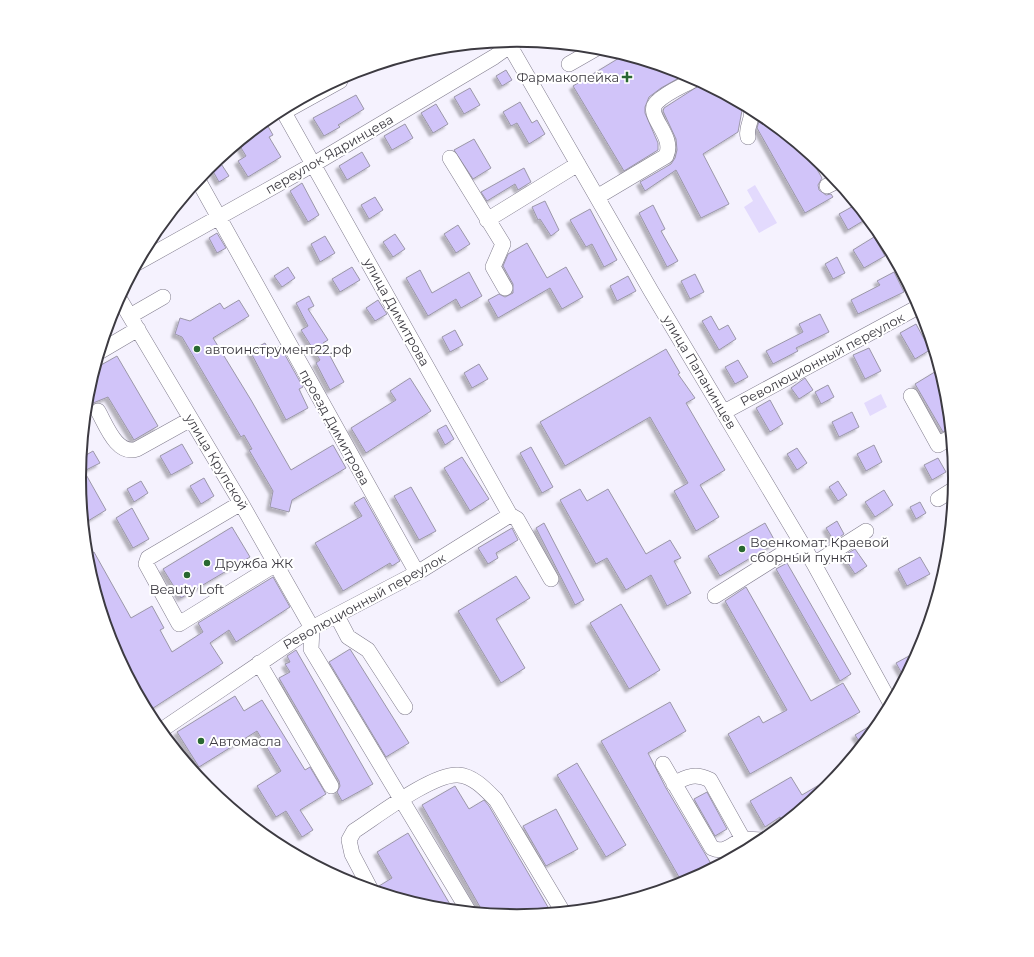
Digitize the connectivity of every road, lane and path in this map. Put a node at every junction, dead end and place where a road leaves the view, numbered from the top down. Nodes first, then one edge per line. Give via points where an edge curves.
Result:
1 (506, 47) edge
2 (515, 47) edge
3 (588, 53) edge
4 (569, 64) dead end
5 (689, 83) edge
6 (285, 115) edge
7 (752, 117) edge
8 (748, 137) dead end
9 (450, 158) dead end
10 (314, 164) junction
11 (578, 164) junction
12 (201, 185) edge
13 (597, 197) junction
14 (218, 218) junction
15 (487, 220) junction
16 (146, 258) edge
17 (505, 288) dead end
18 (163, 297) dead end
19 (122, 304) edge
20 (914, 309) edge
21 (130, 316) junction
22 (138, 329) junction
23 (105, 349) edge
24 (911, 396) dead end
25 (98, 411) dead end
26 (724, 412) junction
27 (191, 419) junction
28 (947, 440) edge
29 (948, 493) edge
30 (938, 500) dead end
31 (241, 503) junction
32 (510, 515) junction
33 (866, 531) dead end
34 (801, 542) junction
35 (276, 564) junction
36 (814, 564) junction
37 (417, 573) junction
38 (551, 579) dead end
39 (715, 596) dead end
40 (337, 616) junction
41 (312, 628) junction
42 (259, 663) junction
43 (888, 699) edge
44 (405, 707) dead end
45 (165, 728) edge
46 (663, 764) dead end
47 (674, 784) junction
48 (331, 786) dead end
49 (402, 799) junction
50 (743, 839) junction
51 (753, 839) edge
52 (367, 883) edge
53 (466, 907) edge
54 (560, 907) edge

1 - 10 street, переулок Ядринцева via 494,57
2 - 11 street, улица Папанинцев
3 - 4 street
5 - 13 street via 658,101 654,108 654,116 668,141 669,149 666,156
6 - 10 street, улица Димитрова
7 - 8 street
9 - 15 street
10 - 14 street, переулок Ядринцева
10 - 32 street, улица Димитрова
11 - 13 street, улица Папанинцев
11 - 15 street
12 - 14 street, проезд Димитрова
13 - 26 street, улица Папанинцев
14 - 16 street, переулок Ядринцева
14 - 37 street, проезд Димитрова
15 - 17 street via 503,244 493,267
18 - 21 street
19 - 21 street, улица Крупской
20 - 26 street, Революционный переулок
21 - 22 street, улица Крупской
22 - 23 street
22 - 27 street, улица Крупской
24 - 28 street via 938,445
25 - 27 street via 119,446 129,451
26 - 34 street, улица Папанинцев
27 - 31 street, улица Крупской
29 - 30 street
31 - 35 street, улица Крупской
31 - 35 street via 148,558 146,564 179,624
32 - 37 street, Революционный переулок
32 - 38 street, улица Димитрова via 517,520
33 - 36 street
34 - 36 street, улица Папанинцев
34 - 39 street
35 - 41 street, улица Крупской
36 - 43 street, улица Папанинцев
37 - 40 street, Революционный переулок
40 - 41 street, Революционный переулок
40 - 44 street via 348,637 368,650
41 - 42 street, Революционный переулок
41 - 49 street via 311,650
42 - 45 street, Революционный переулок
42 - 48 street
46 - 47 street
47 - 50 street via 686,776 695,775 710,780
47 - 50 street via 712,848 725,850
49 - 52 street via 354,832 349,840 352,854
49 - 53 street
49 - 54 street via 443,778 458,775 469,778 484,788 496,800
50 - 51 street

